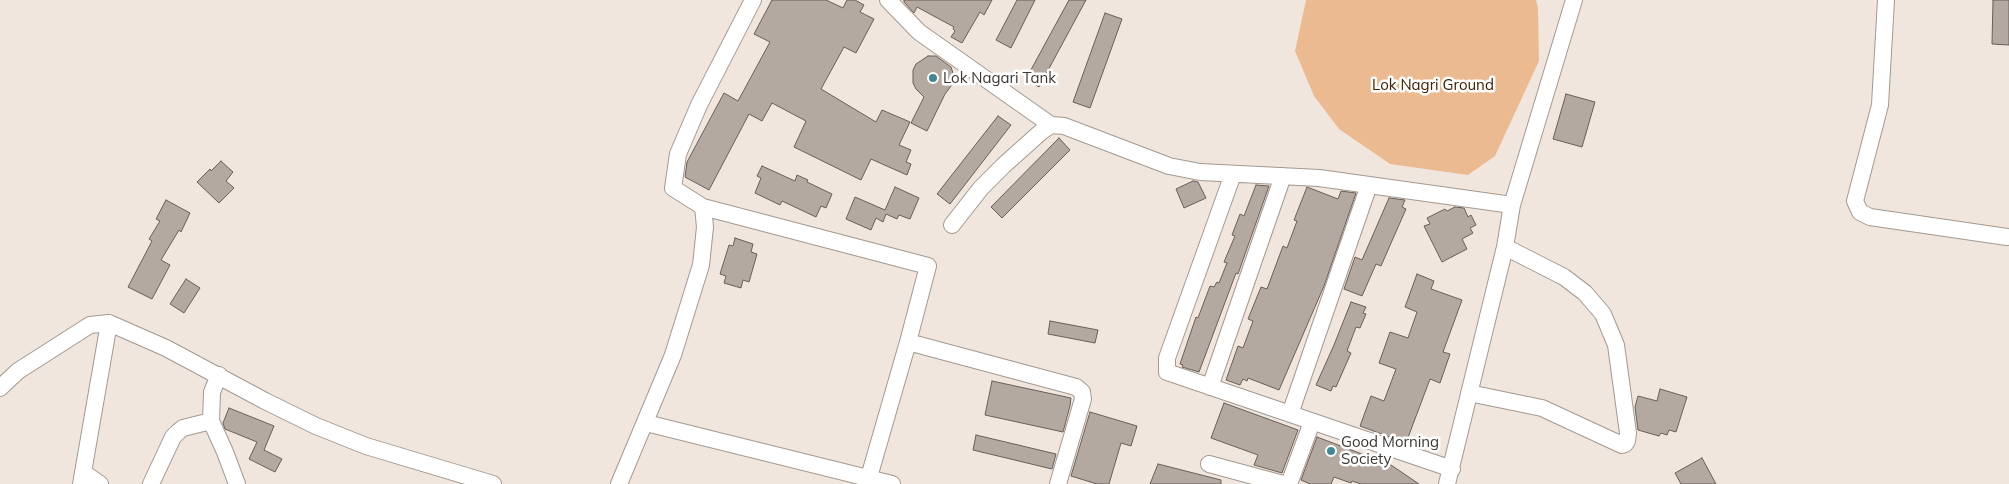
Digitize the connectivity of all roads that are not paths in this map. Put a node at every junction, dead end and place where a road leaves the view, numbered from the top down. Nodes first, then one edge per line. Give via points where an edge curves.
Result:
1 (753, 0) edge
2 (888, 0) edge
3 (1574, 0) edge
4 (1886, 0) edge
5 (1051, 125) junction
6 (1232, 174) junction
7 (1283, 176) junction
8 (1369, 185) junction
9 (1512, 205) junction
10 (703, 207) junction
11 (952, 225) dead end
12 (2006, 237) dead end
13 (1505, 247) junction
14 (109, 324) junction
15 (908, 342) junction
16 (219, 376) junction
17 (1210, 386) junction
18 (0, 388) edge
19 (1469, 393) junction
20 (1290, 414) junction
21 (210, 421) junction
22 (1312, 422) junction
23 (646, 424) junction
24 (1209, 464) dead end
25 (1450, 477) edge
26 (82, 478) edge
27 (867, 481) edge
28 (100, 484) edge
29 (151, 484) edge
30 (236, 484) edge
31 (493, 484) edge
32 (619, 484) edge
33 (892, 484) edge
34 (1058, 484) edge
35 (1283, 484) edge
36 (1289, 484) edge

1 - 10 street via 699,105 678,154 673,188
2 - 5 street via 919,32
3 - 9 street
4 - 12 street via 1880,104 1855,201 1860,212 1870,217
5 - 6 street via 1064,126 1169,166
5 - 11 street via 981,188
6 - 7 street
6 - 17 street via 1167,358 1167,372
7 - 8 street
7 - 17 street
8 - 9 street
8 - 20 street
9 - 13 street
10 - 15 street via 928,266
10 - 23 street via 701,265 673,355
13 - 19 street
13 - 19 street via 1564,277 1585,293 1603,314 1616,345 1627,441 1622,445 1542,408
14 - 16 street via 166,348
14 - 18 street via 90,325 18,371
14 - 26 street
15 - 27 street
15 - 34 street via 1076,387 1082,392 1083,399
16 - 21 street via 212,392
16 - 31 street via 324,429 366,446
17 - 20 street
19 - 25 street
20 - 22 street
21 - 29 street via 178,432
21 - 30 street
22 - 25 street
22 - 36 street
23 - 27 street
23 - 32 street
24 - 35 street
26 - 28 street
27 - 33 street

